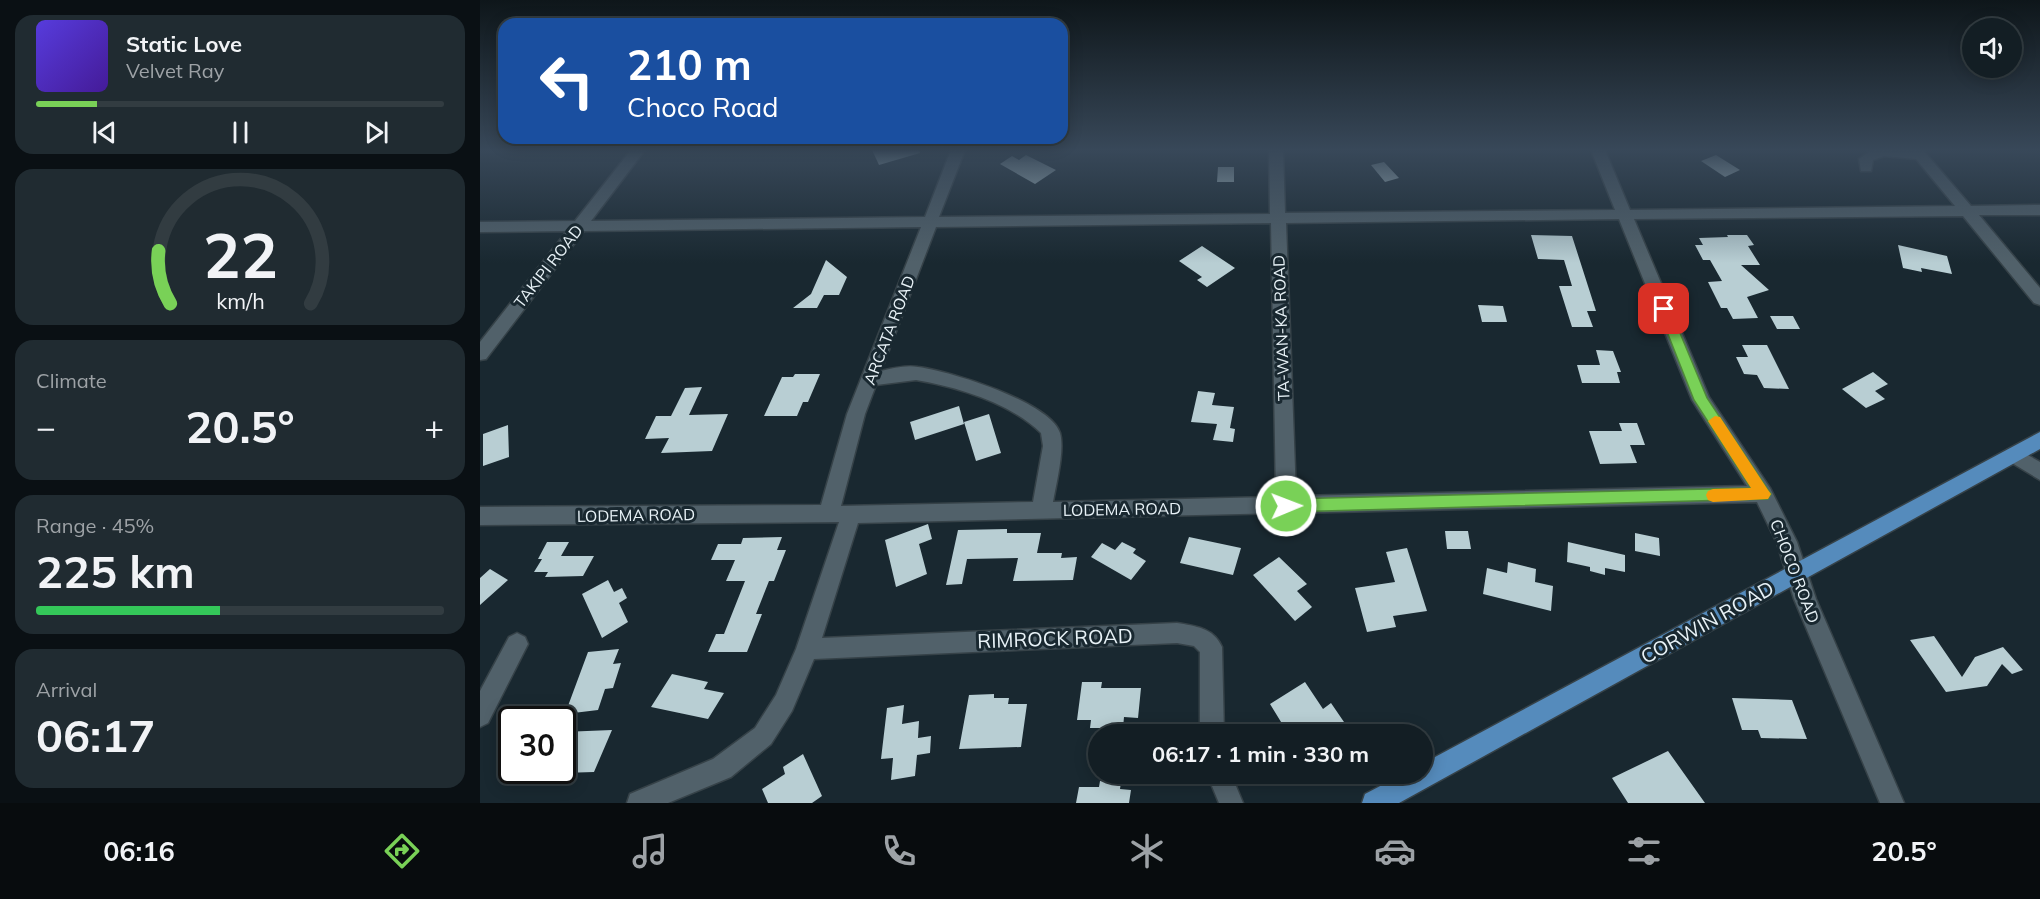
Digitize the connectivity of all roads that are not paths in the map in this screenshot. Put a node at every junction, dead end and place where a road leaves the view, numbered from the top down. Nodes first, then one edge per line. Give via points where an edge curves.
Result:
1 (609, 187) edge
2 (944, 187) edge
3 (1277, 187) edge
4 (1614, 187) edge
5 (1947, 187) edge
6 (2040, 210) edge
7 (1967, 211) junction
8 (1626, 215) junction
9 (1278, 217) junction
10 (931, 222) junction
11 (579, 226) junction
12 (480, 227) edge
13 (2040, 299) edge
14 (480, 354) edge
15 (870, 380) junction
16 (2040, 440) edge
17 (2014, 455) junction
18 (2040, 472) edge
19 (1763, 494) junction
20 (1286, 506) junction
21 (1042, 511) junction
22 (840, 514) junction
23 (480, 516) edge
24 (1795, 573) junction
25 (517, 644) dead end
26 (807, 649) junction
27 (480, 715) edge
28 (1212, 724) edge
29 (1223, 784) edge
30 (639, 803) edge
31 (1231, 803) edge
32 (1374, 803) edge
33 (1892, 803) edge

1 - 11 street, TAKIPI ROAD
2 - 10 street, ARCATA ROAD
3 - 9 street, TA-WAN-KA ROAD
4 - 8 street, CHOCO ROAD
5 - 7 street
6 - 7 street
7 - 8 street
7 - 13 street
8 - 9 street
8 - 19 street, CHOCO ROAD via 1701,400
9 - 10 street
9 - 20 street, TA-WAN-KA ROAD
10 - 11 street
10 - 15 street, ARCATA ROAD
11 - 12 street
11 - 14 street, TAKIPI ROAD
15 - 21 street via 909,373 943,378 1028,412 1042,422 1052,435
15 - 22 street, ARCATA ROAD via 856,414
16 - 17 main road, CORWIN ROAD
17 - 18 street
17 - 24 main road, CORWIN ROAD
19 - 20 street, LODEMA ROAD
19 - 24 street, CHOCO ROAD via 1787,542
20 - 21 street, LODEMA ROAD
21 - 22 street, LODEMA ROAD
22 - 23 street, LODEMA ROAD
22 - 26 street, ARCATA ROAD
24 - 32 main road, CORWIN ROAD
24 - 33 street, CHOCO ROAD
25 - 27 street
26 - 28 street, RIMROCK ROAD via 1177,633 1199,637 1211,647
26 - 30 street, ARCATA ROAD via 784,703 763,736 722,768
29 - 31 street

